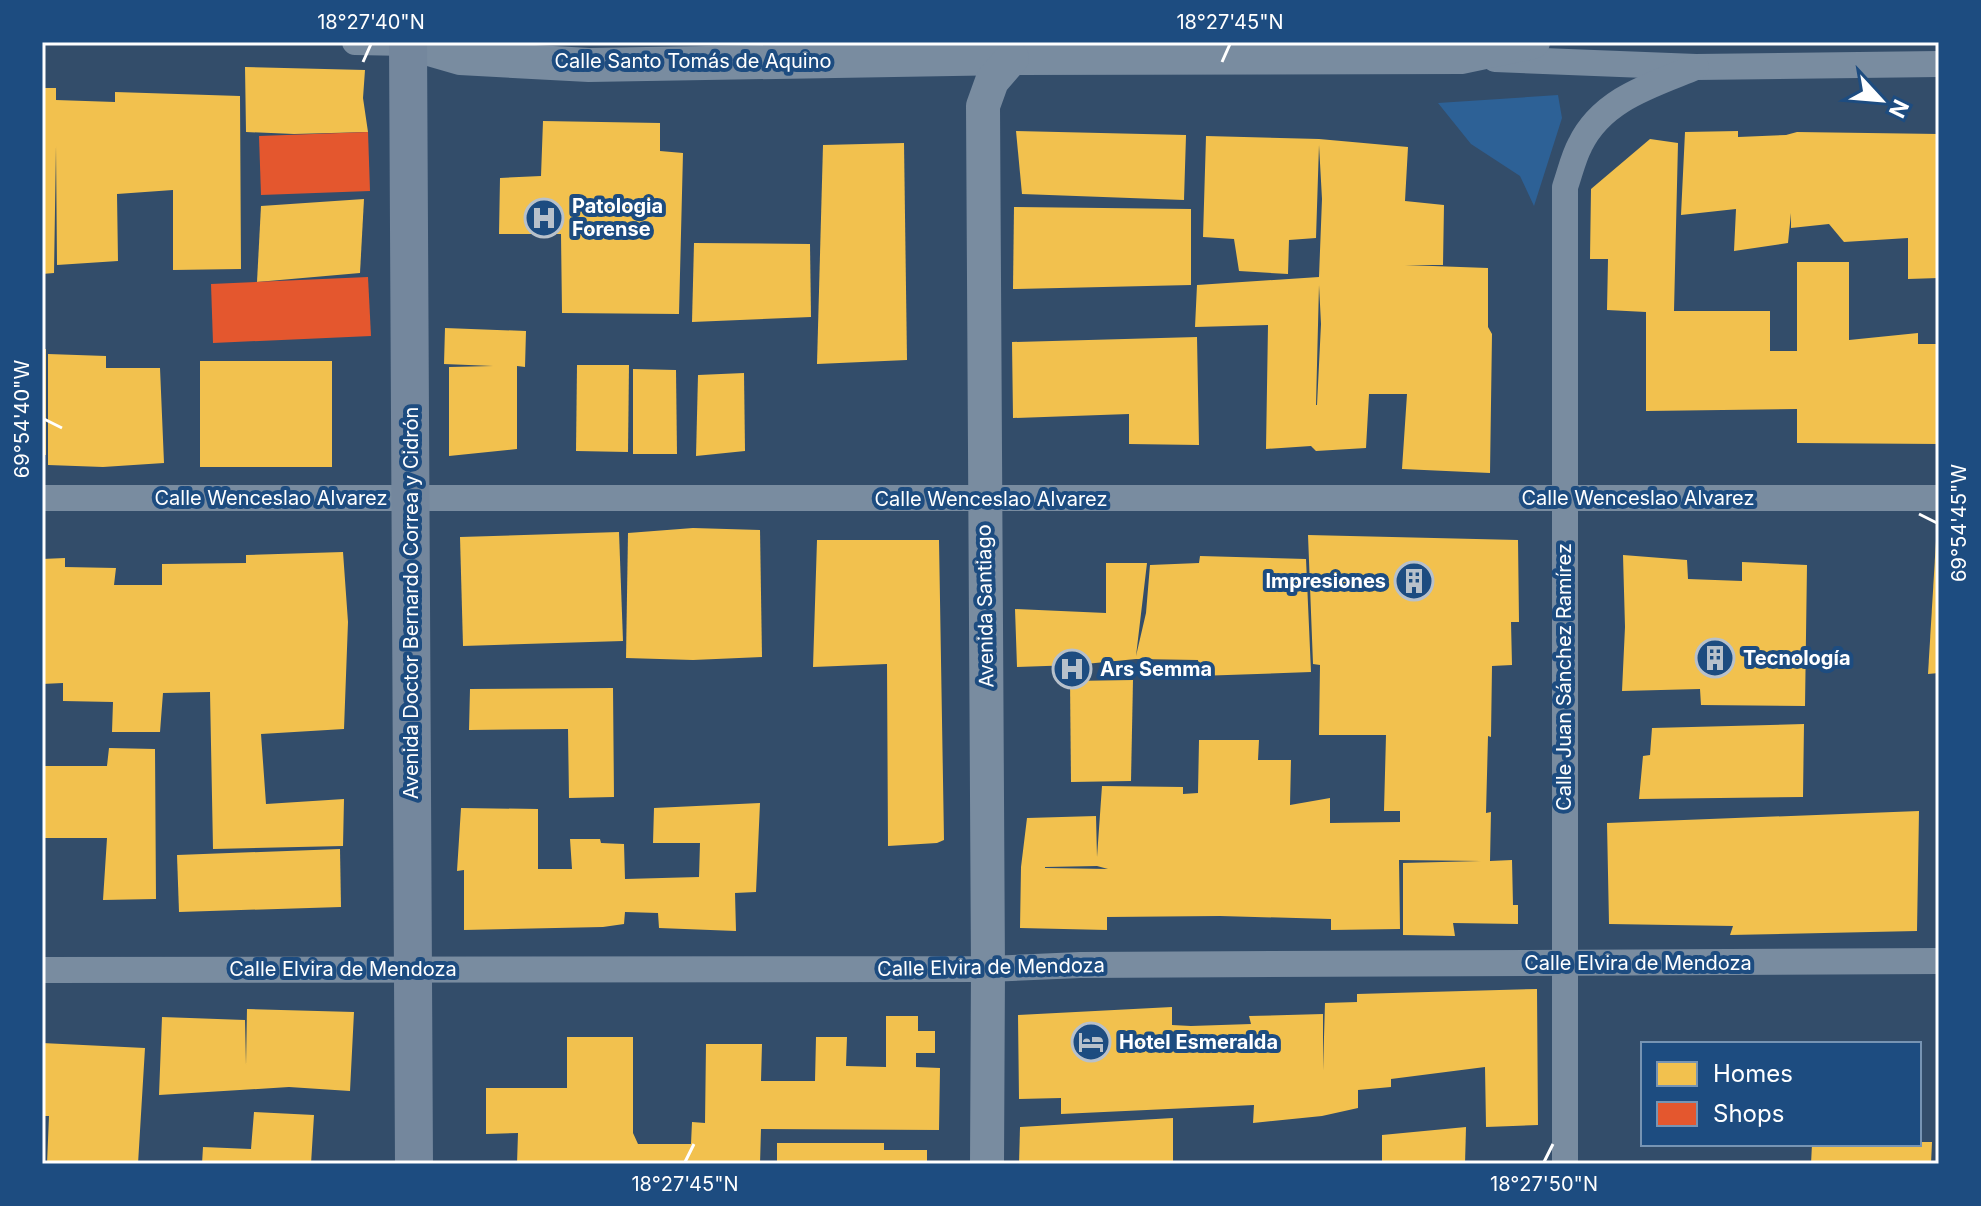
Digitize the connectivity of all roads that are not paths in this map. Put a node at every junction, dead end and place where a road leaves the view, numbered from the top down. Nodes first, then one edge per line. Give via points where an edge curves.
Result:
1 (355, 42) edge
2 (1533, 42) edge
3 (408, 43) edge
4 (1461, 57) junction
5 (1012, 58) junction
6 (1939, 64) edge
7 (1696, 67) junction
8 (42, 498) edge
9 (410, 498) junction
10 (1565, 498) junction
11 (1939, 498) edge
12 (984, 499) junction
13 (1939, 961) edge
14 (1563, 963) junction
15 (413, 968) junction
16 (988, 969) junction
17 (42, 970) edge
18 (414, 1164) edge
19 (987, 1164) edge
20 (1565, 1164) edge

1 - 3 street
2 - 4 street, Calle Santo Tomás de Aquino
3 - 5 street, Calle Santo Tomás de Aquino via 460,58 589,65
3 - 9 main road, Avenida Doctor Bernardo Correa y Cidrón
4 - 5 street, Calle Santo Tomás de Aquino
4 - 7 street, Calle Santo Tomás de Aquino
5 - 12 street, Avenida Santiago via 992,81 983,106
6 - 7 street, Calle Santo Tomás de Aquino
7 - 10 street, Calle Juan Sánchez Ramírez via 1634,92 1602,113 1580,144 1565,187
8 - 9 street, Calle Wenceslao Alvarez
9 - 12 street, Calle Wenceslao Alvarez
9 - 15 main road, Avenida Doctor Bernardo Correa y Cidrón
10 - 11 street, Calle Wenceslao Alvarez
10 - 12 street, Calle Wenceslao Alvarez
10 - 14 street, Calle Juan Sánchez Ramírez
12 - 16 street, Avenida Santiago
13 - 14 street, Calle Elvira de Mendoza
14 - 16 street, Calle Elvira de Mendoza
14 - 20 street, Calle Juan Sánchez Ramírez
15 - 16 street, Calle Elvira de Mendoza
15 - 17 street, Calle Elvira de Mendoza
15 - 18 main road, Avenida Doctor Bernardo Correa y Cidrón
16 - 19 street, Avenida Santiago

